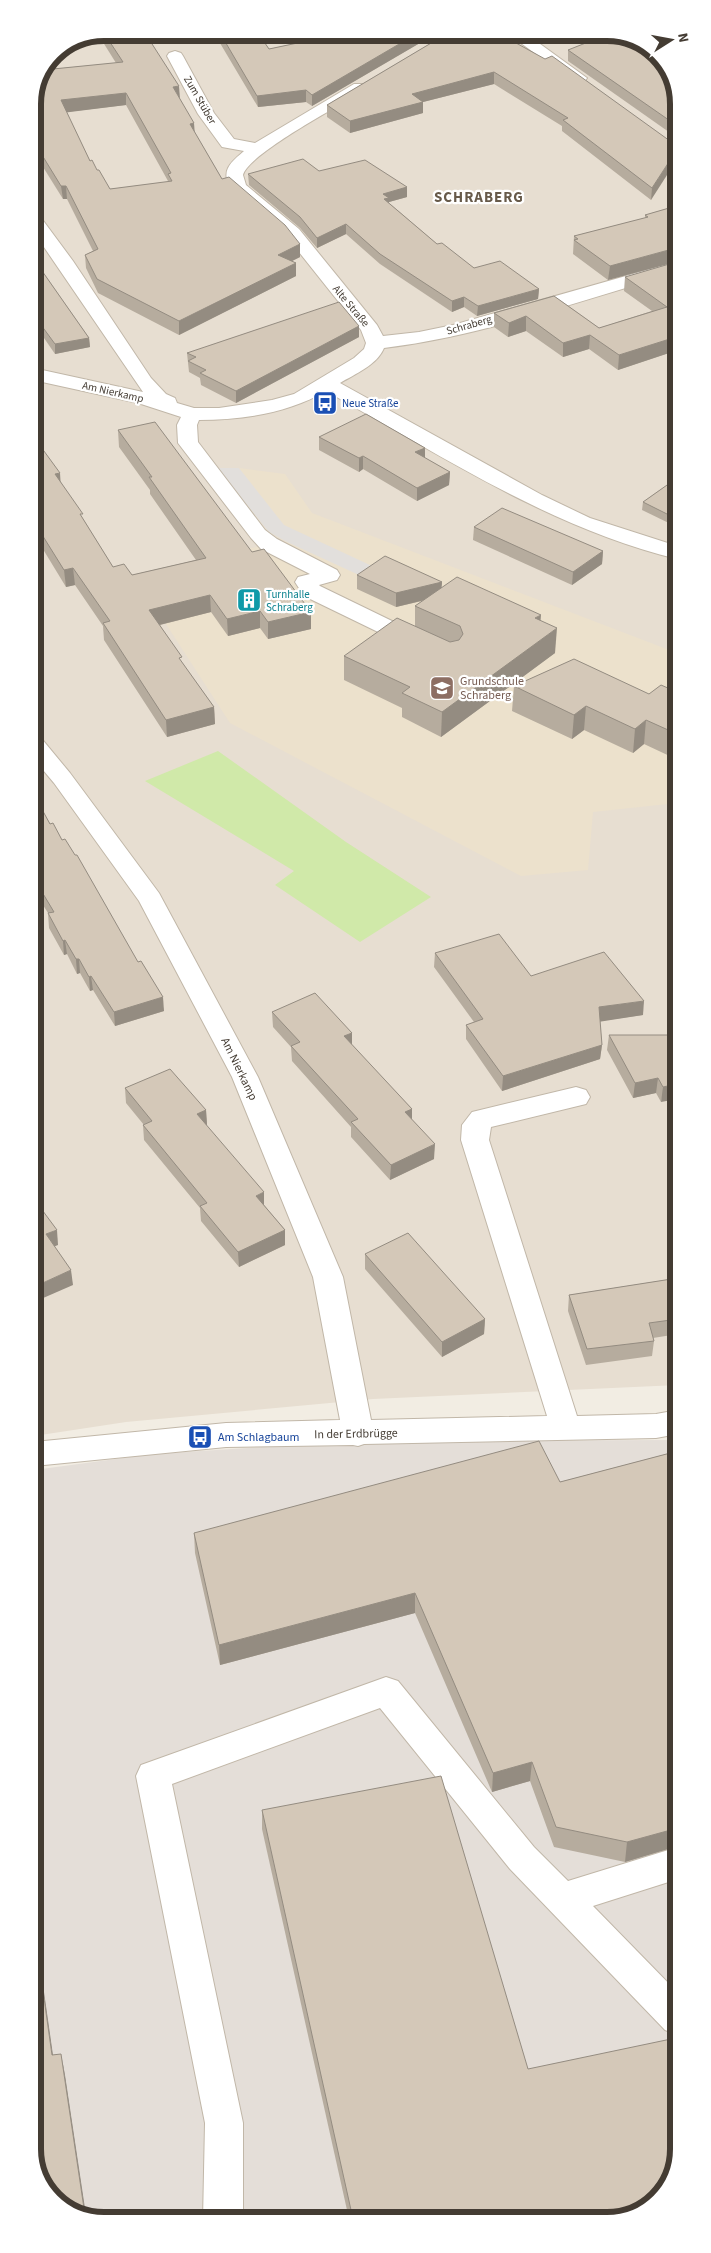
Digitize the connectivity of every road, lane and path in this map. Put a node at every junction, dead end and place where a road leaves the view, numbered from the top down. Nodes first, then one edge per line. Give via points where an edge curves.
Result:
1 (526, 41) edge
2 (175, 56) dead end
3 (374, 79) edge
4 (596, 90) edge
5 (257, 149) junction
6 (41, 229) edge
7 (670, 270) edge
8 (376, 343) junction
9 (41, 376) edge
10 (328, 384) junction
11 (192, 414) junction
12 (670, 551) edge
13 (440, 653) edge
14 (41, 753) edge
15 (576, 1097) dead end
16 (670, 1423) edge
17 (566, 1428) junction
18 (358, 1434) junction
19 (41, 1453) edge
20 (670, 1865) edge
21 (562, 1899) junction
22 (670, 2010) edge
23 (223, 2212) edge

1 - 4 street
2 - 5 street, Zum Stüber via 206,114 228,144
3 - 5 street, Alte Straße
5 - 8 street, Alte Straße via 235,170 234,179 239,188 293,233 370,329
6 - 11 street via 144,382 159,398
7 - 8 street, Schraberg via 456,330
8 - 10 street via 373,351 361,362
9 - 11 street, Am Nierkamp via 144,398
10 - 11 street via 301,398 274,406 219,414
10 - 12 street via 535,499 584,522
11 - 13 street via 187,425 188,443 258,534 269,544 329,575 306,582 312,591
14 - 18 street, Am Nierkamp via 150,899 245,1077 328,1276
15 - 17 street via 482,1119 476,1125 475,1140
16 - 17 street, In der Erdbrügge
17 - 18 street, In der Erdbrügge
18 - 19 street, In der Erdbrügge via 200,1437
20 - 21 street
21 - 22 street
21 - 23 street via 522,1858 386,1691 153,1776 224,2123

